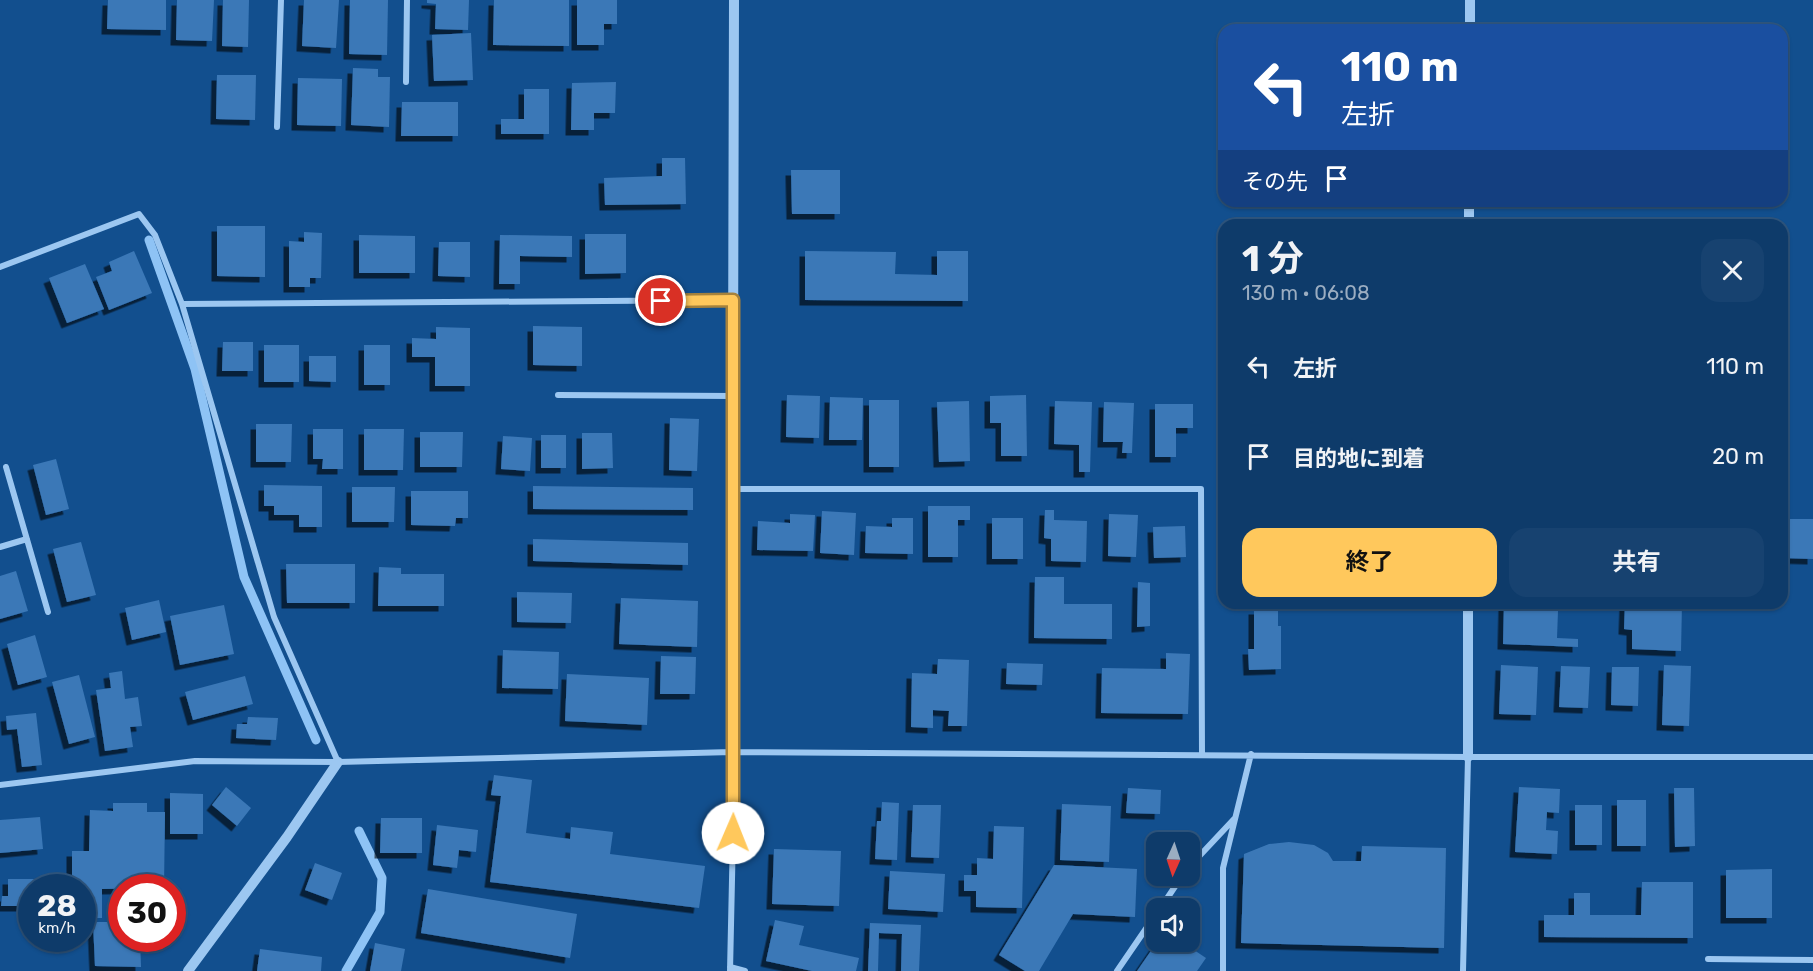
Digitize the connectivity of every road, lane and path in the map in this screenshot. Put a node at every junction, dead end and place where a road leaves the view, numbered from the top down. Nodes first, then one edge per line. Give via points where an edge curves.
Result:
1 (280, 0) edge
2 (407, 0) edge
3 (734, 0) edge
4 (1470, 0) edge
5 (1470, 24) edge
6 (406, 82) dead end
7 (277, 128) dead end
8 (0, 267) edge
9 (733, 300) junction
10 (182, 304) junction
11 (558, 394) dead end
12 (733, 396) junction
13 (6, 466) dead end
14 (733, 489) junction
15 (27, 539) junction
16 (0, 547) edge
17 (1468, 609) edge
18 (48, 612) dead end
19 (732, 752) junction
20 (1202, 754) junction
21 (1251, 754) junction
22 (1468, 757) junction
23 (1813, 757) edge
24 (338, 762) junction
25 (0, 785) edge
26 (1235, 817) junction
27 (1200, 853) edge
28 (1146, 929) edge
29 (1708, 960) dead end
30 (1813, 960) edge
31 (730, 969) edge
32 (188, 971) edge
33 (745, 971) edge
34 (1117, 971) edge
35 (1223, 971) edge
36 (1463, 971) edge

1 - 7 street
2 - 6 street
3 - 9 street
4 - 5 street
8 - 10 street via 139,214 155,235
9 - 10 street
9 - 12 street
10 - 24 street via 274,616
11 - 12 street
12 - 14 street
13 - 15 street
14 - 19 street
14 - 20 street via 1201,489
15 - 16 street
15 - 18 street
17 - 22 street
19 - 20 street
19 - 24 street
19 - 31 street
20 - 21 street
21 - 22 street
21 - 26 street
22 - 23 street
22 - 36 street
24 - 25 street via 195,761
24 - 32 street
26 - 27 street
26 - 35 street via 1223,868
28 - 34 street
29 - 30 street
31 - 33 street

